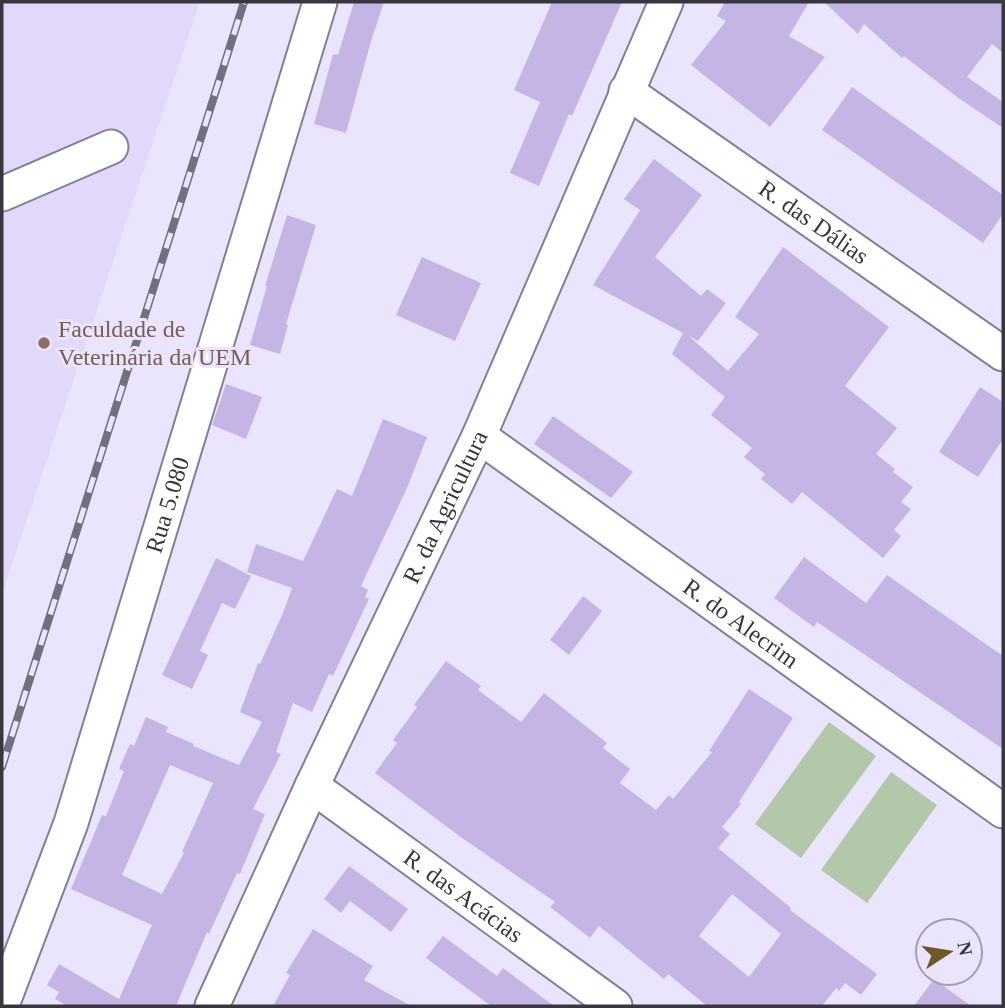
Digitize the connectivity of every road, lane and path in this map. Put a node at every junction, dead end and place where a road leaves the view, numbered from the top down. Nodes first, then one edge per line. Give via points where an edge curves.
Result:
1 (320, 2) edge
2 (666, 2) edge
3 (626, 91) junction
4 (111, 147) dead end
5 (2, 194) edge
6 (1003, 354) edge
7 (479, 436) junction
8 (312, 786) junction
9 (1003, 811) edge
10 (2, 1005) edge
11 (212, 1006) edge
12 (615, 1006) edge

1 - 10 street, Rua 5.080 via 71,823
2 - 3 street, R. da Agricultura
3 - 6 street, R. das Dálias
3 - 7 street, R. da Agricultura
4 - 5 street
7 - 8 street, R. da Agricultura
7 - 9 street, R. do Alecrim
8 - 11 street, R. da Agricultura
8 - 12 street, R. das Acácias

